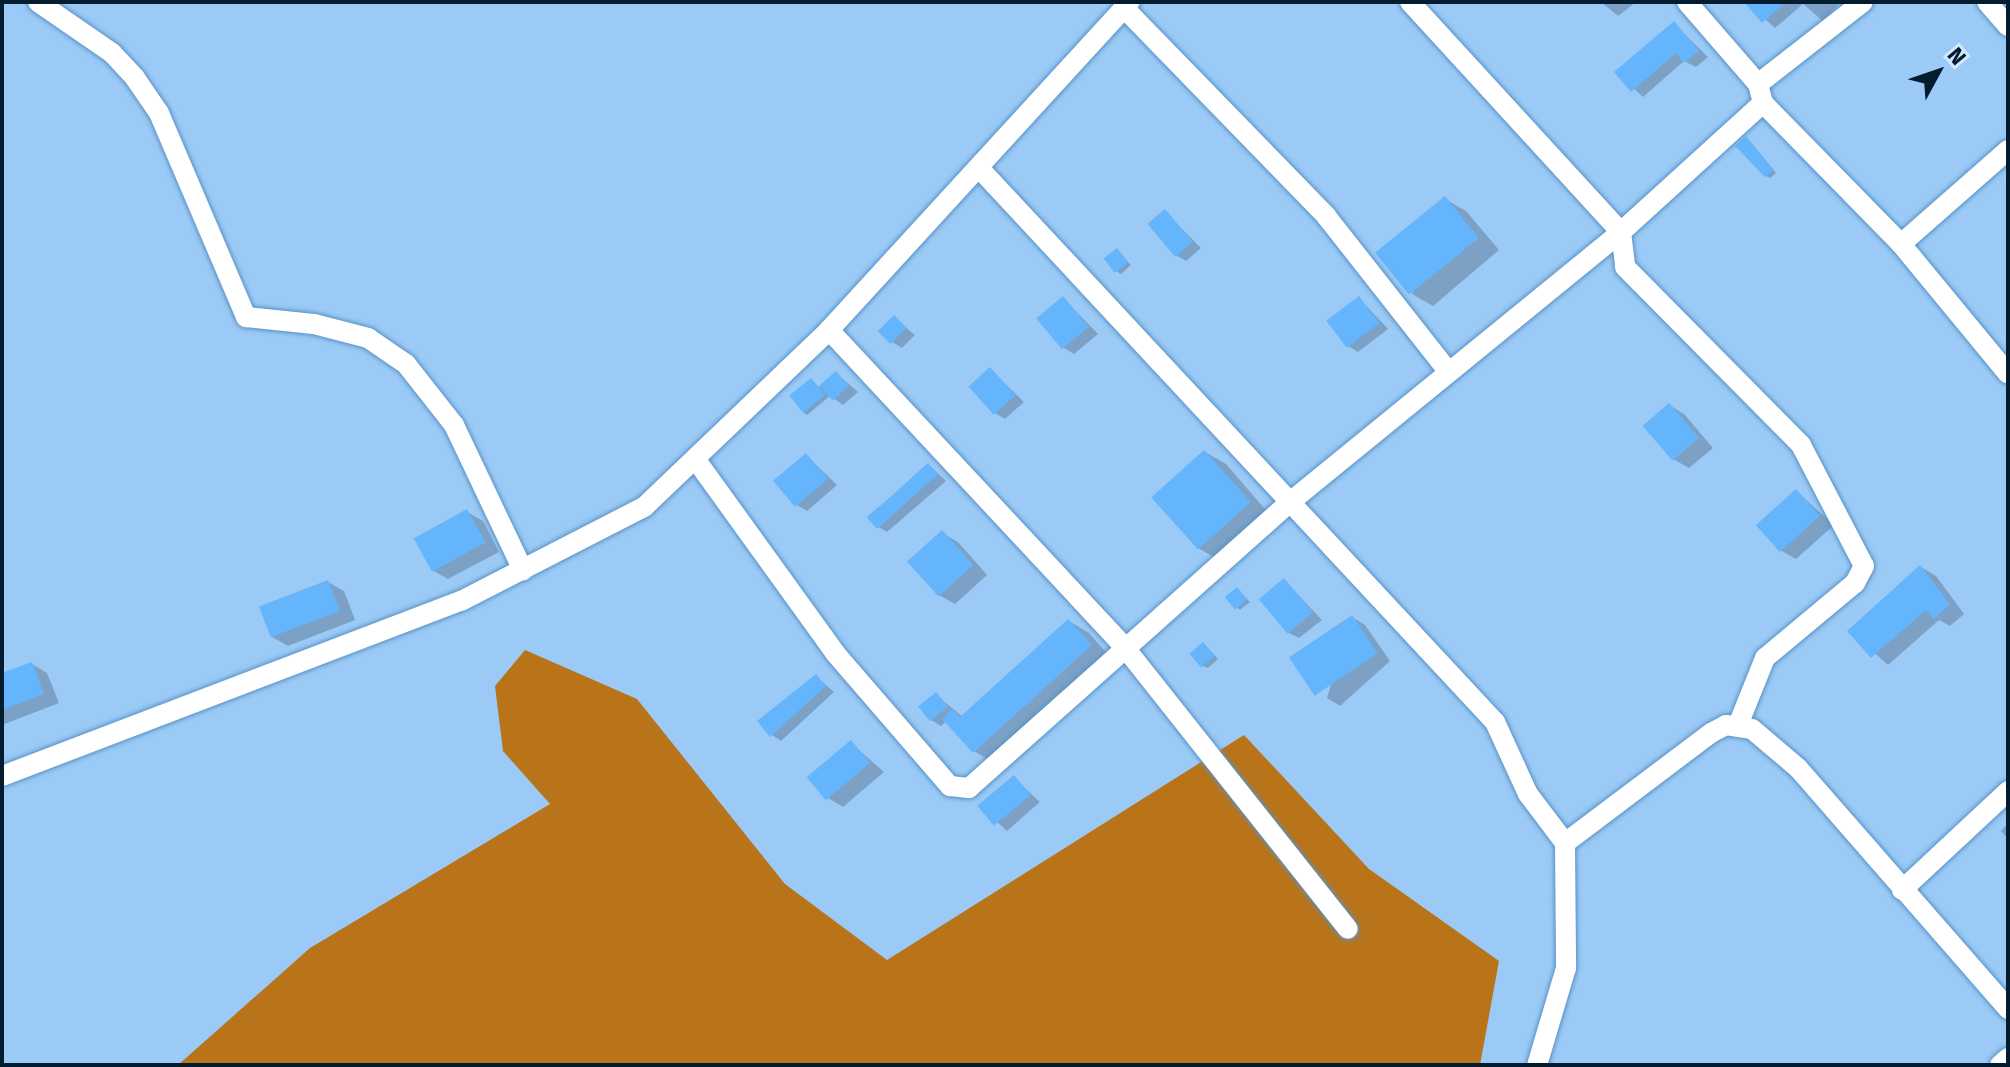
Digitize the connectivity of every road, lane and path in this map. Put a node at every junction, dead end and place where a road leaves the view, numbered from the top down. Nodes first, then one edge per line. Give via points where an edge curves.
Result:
1 (38, 2) edge
2 (1410, 2) edge
3 (1687, 2) edge
4 (1863, 2) edge
5 (1987, 2) edge
6 (1127, 5) edge
7 (2008, 26) edge
8 (1761, 94) junction
9 (2008, 150) edge
10 (980, 169) junction
11 (1621, 232) junction
12 (1901, 244) junction
13 (829, 330) junction
14 (1448, 371) junction
15 (2008, 374) edge
16 (696, 460) junction
17 (1289, 503) junction
18 (523, 570) junction
19 (1126, 649) junction
20 (1738, 725) junction
21 (2, 776) edge
22 (2008, 791) edge
23 (1565, 843) junction
24 (1902, 890) junction
25 (1348, 929) dead end
26 (2008, 1009) edge
27 (2008, 1058) edge
28 (1537, 1065) edge
29 (2000, 1065) edge

1 - 18 street via 112,53 159,113 246,317 314,324 368,338 406,364 454,425
2 - 11 street
3 - 8 street
4 - 8 street
5 - 7 street
6 - 10 street
6 - 14 street via 1326,216
8 - 11 street
8 - 12 street
9 - 12 street
10 - 13 street
10 - 17 street
11 - 14 street
11 - 20 street via 1625,267 1801,445 1864,566 1855,583 1765,658
12 - 15 street
13 - 16 street
13 - 19 street
14 - 17 street
16 - 18 street via 644,507
16 - 19 street via 835,653 950,786 969,788
17 - 19 street
17 - 23 street via 1394,608 1495,722 1528,794
18 - 21 street via 461,601
19 - 25 street
20 - 23 street via 1711,733
20 - 24 street via 1752,729 1798,768
22 - 24 street
23 - 28 street via 1566,968
24 - 26 street
27 - 29 street

